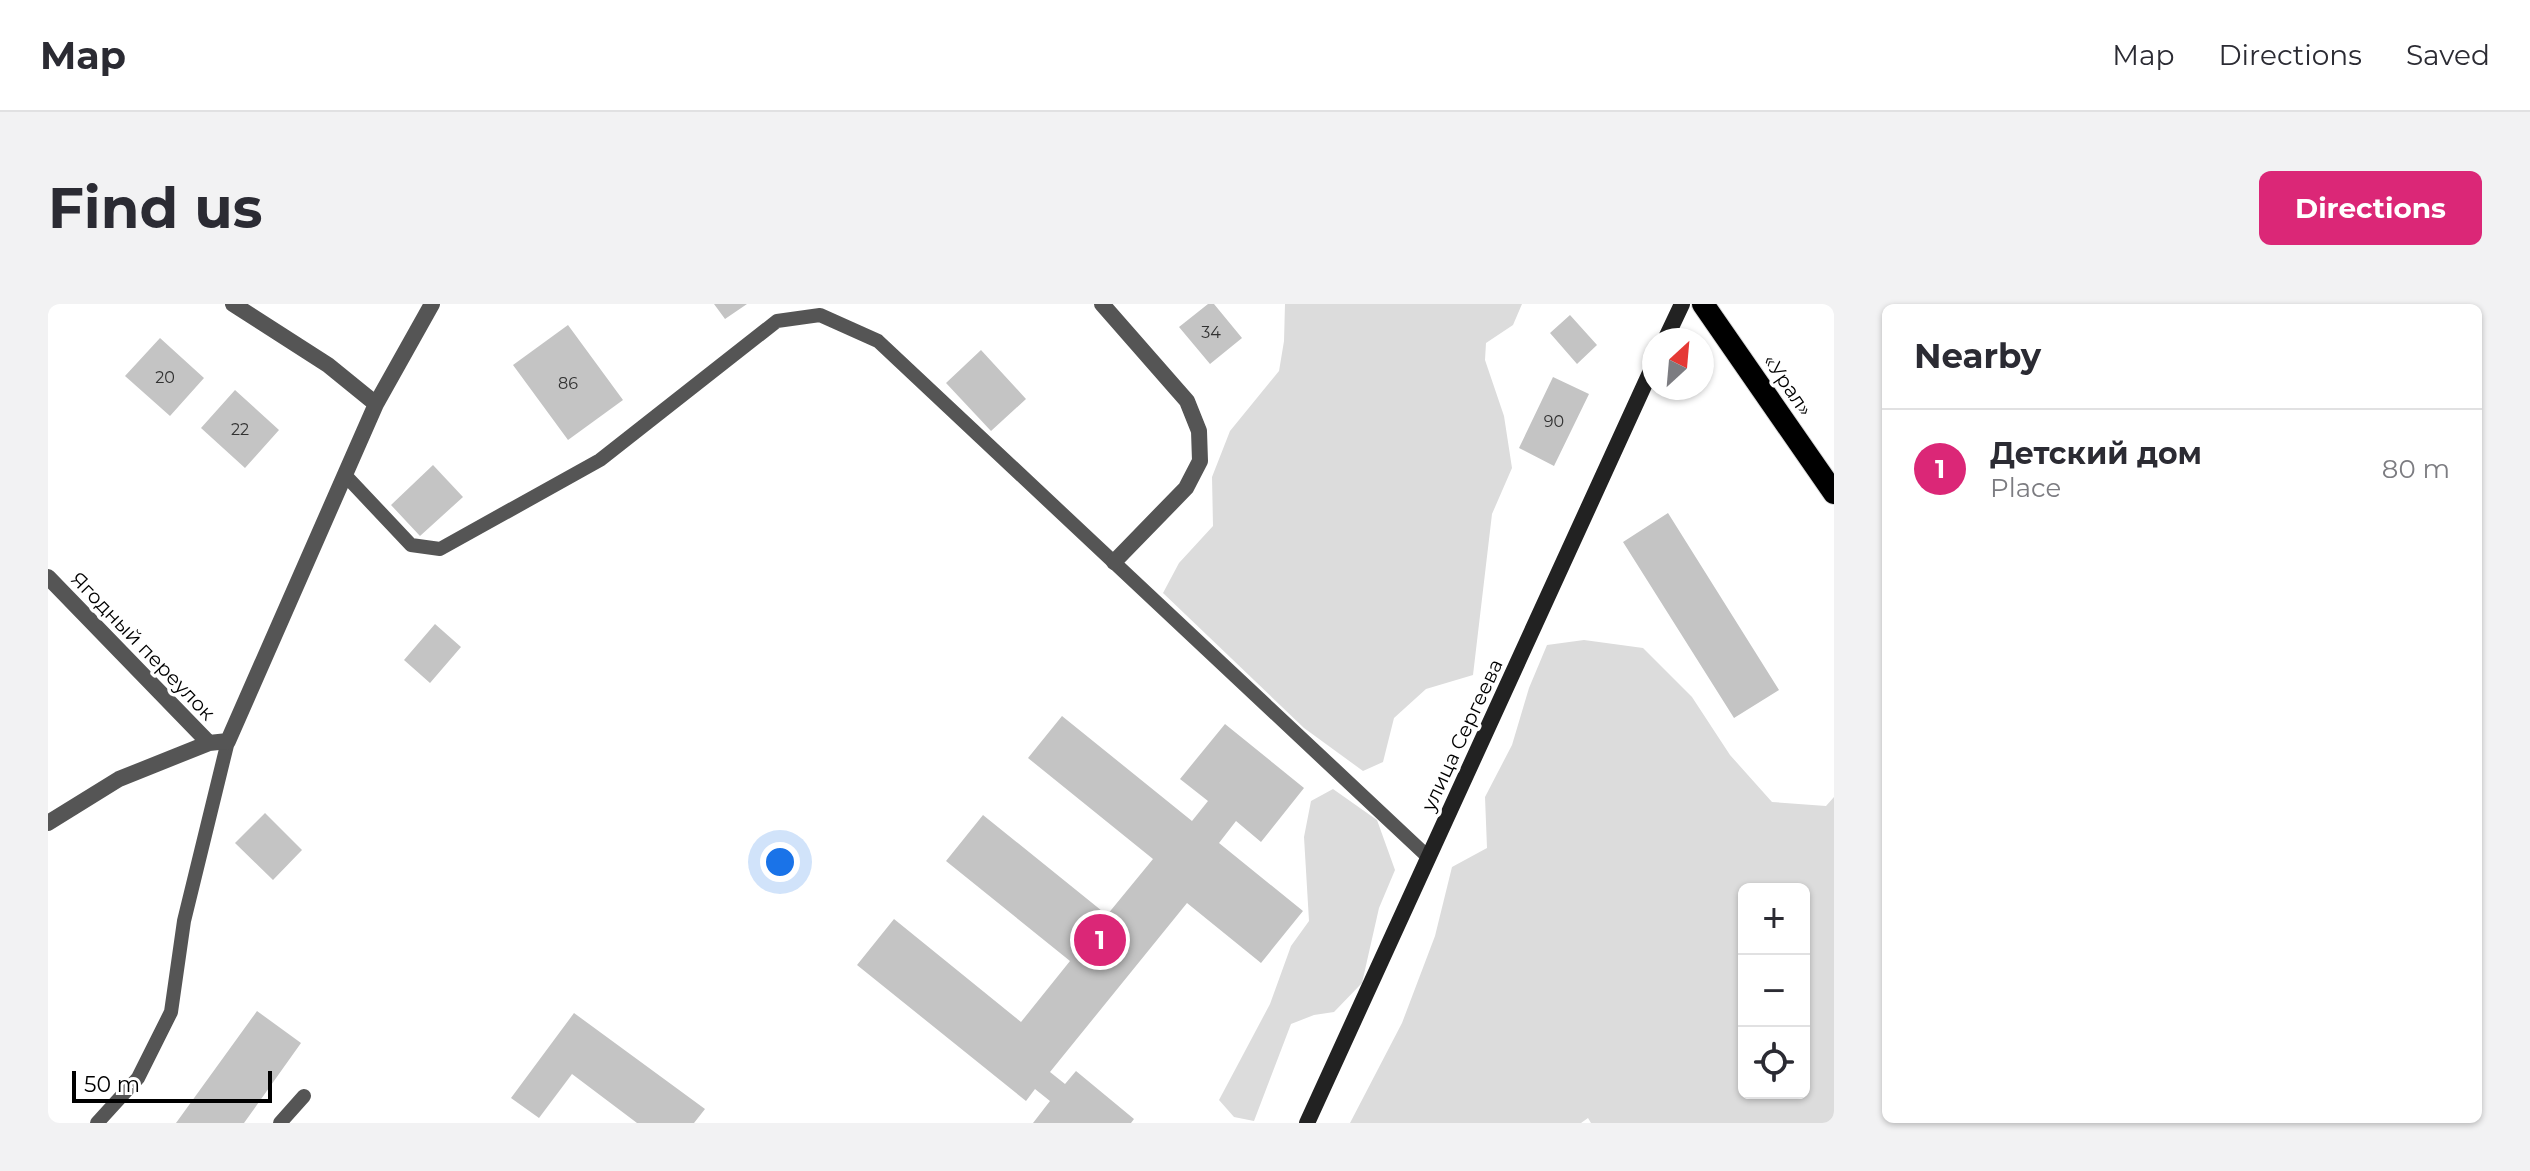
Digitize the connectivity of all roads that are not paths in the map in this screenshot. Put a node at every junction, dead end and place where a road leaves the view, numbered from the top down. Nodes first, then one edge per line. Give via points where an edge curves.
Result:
1 (233, 304) edge
2 (432, 304) edge
3 (1102, 304) edge
4 (1682, 304) edge
5 (1703, 304) edge
6 (1671, 328) edge
7 (1642, 390) edge
8 (376, 404) junction
9 (345, 475) junction
10 (1834, 493) edge
11 (1114, 562) junction
12 (48, 577) edge
13 (228, 741) junction
14 (209, 743) junction
15 (48, 823) edge
16 (1428, 857) junction
17 (304, 1096) dead end
18 (97, 1123) edge
19 (280, 1123) edge
20 (1307, 1123) edge

1 - 8 street via 328,365
2 - 8 street
3 - 11 street via 1187,401 1199,431 1200,461 1186,488
4 - 6 main road
5 - 10 highway, «Урал»
7 - 16 main road, улица Сергеева
8 - 9 street
9 - 11 lane via 411,545 440,549 600,460 777,321 820,315 878,341
9 - 13 street
11 - 16 lane
12 - 14 street, Ягодный переулок
13 - 14 street
13 - 18 lane via 184,921 171,1012 138,1078
14 - 15 street via 119,779
16 - 20 main road, улица Сергеева
17 - 19 lane

